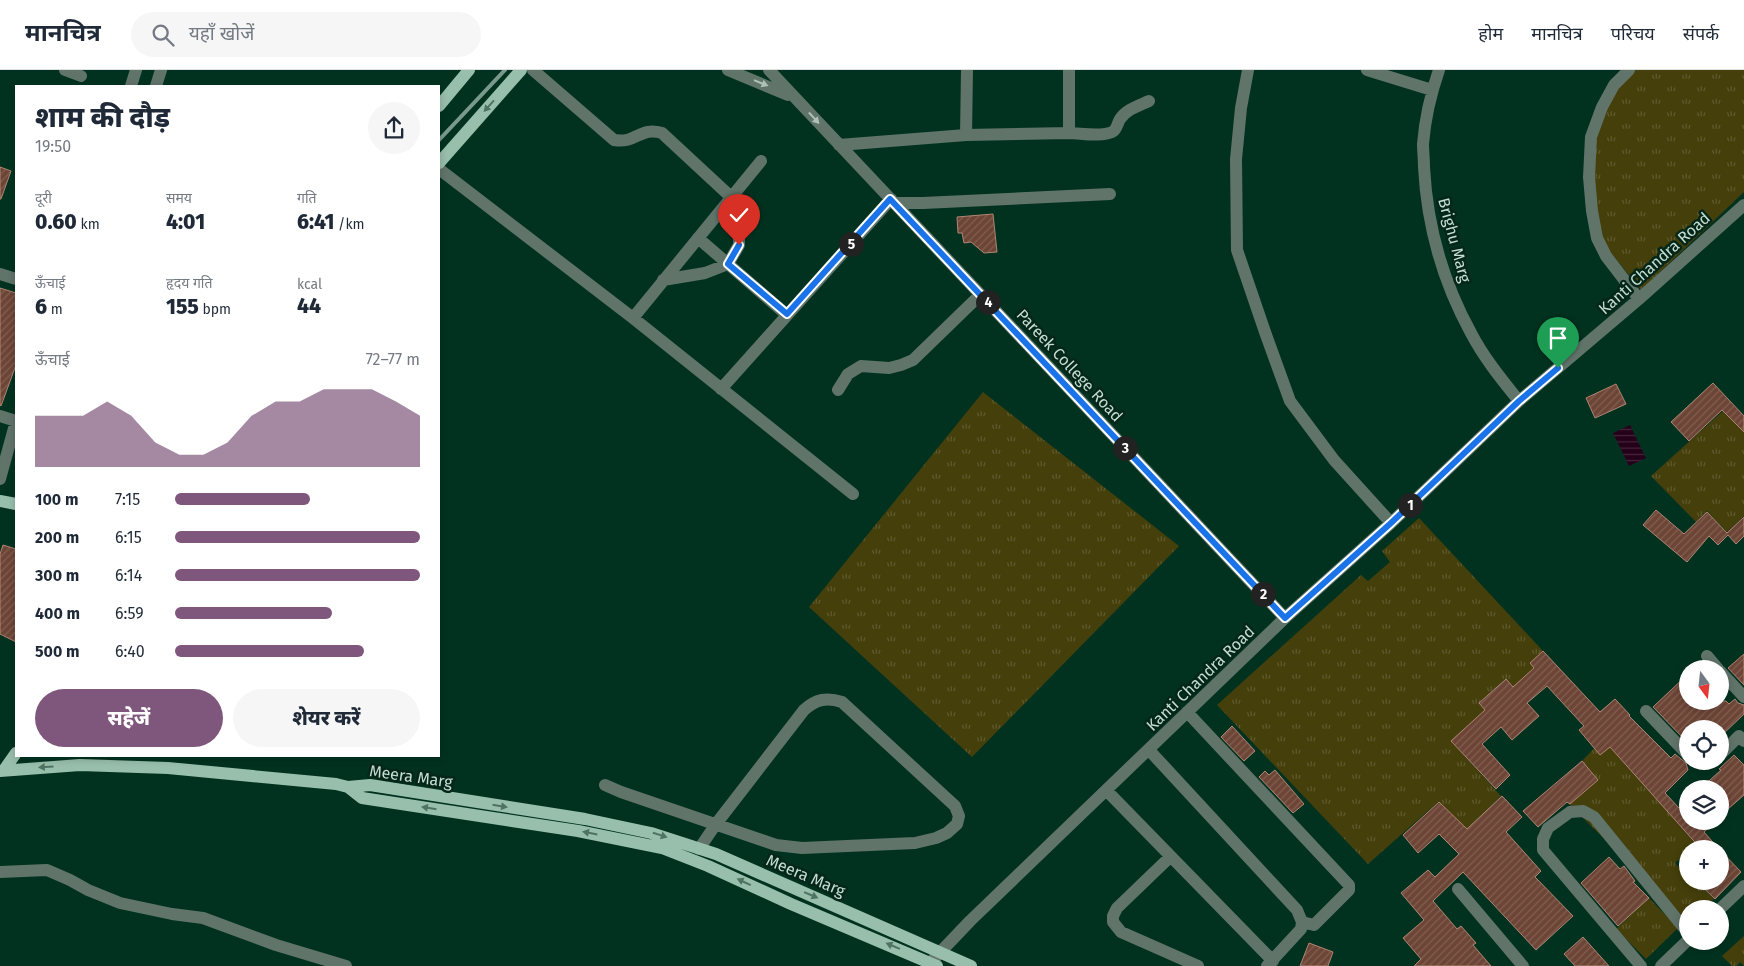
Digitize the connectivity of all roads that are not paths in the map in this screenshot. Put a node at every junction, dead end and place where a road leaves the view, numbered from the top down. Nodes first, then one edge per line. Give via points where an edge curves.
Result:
1 (65, 70) edge
2 (136, 70) edge
3 (162, 70) edge
4 (469, 70) edge
5 (522, 70) edge
6 (533, 70) edge
7 (728, 70) edge
8 (769, 70) edge
9 (967, 70) edge
10 (1069, 70) edge
11 (1248, 70) edge
12 (1367, 70) edge
13 (1439, 70) edge
14 (1629, 70) edge
15 (81, 76) dead end
16 (130, 85) edge
17 (156, 85) edge
18 (1432, 90) junction
19 (794, 97) junction
20 (1149, 101) dead end
21 (440, 105) edge
22 (1069, 133) junction
23 (966, 135) junction
24 (839, 145) junction
25 (761, 161) dead end
26 (440, 162) edge
27 (440, 170) edge
28 (1110, 194) dead end
29 (731, 197) junction
30 (892, 201) junction
31 (1744, 205) edge
32 (698, 238) junction
33 (728, 264) junction
34 (0, 274) edge
35 (15, 279) edge
36 (663, 280) junction
37 (980, 294) junction
38 (1639, 299) junction
39 (787, 314) junction
40 (632, 318) junction
41 (721, 389) junction
42 (838, 390) dead end
43 (1519, 401) junction
44 (0, 416) edge
45 (15, 421) edge
46 (15, 425) edge
47 (0, 479) edge
48 (853, 494) dead end
49 (0, 501) edge
50 (15, 504) edge
51 (1391, 523) junction
52 (1285, 618) junction
53 (1707, 656) dead end
54 (1710, 660) edge
55 (1729, 681) edge
56 (1744, 697) edge
57 (1646, 710) dead end
58 (1187, 712) junction
59 (1742, 736) edge
60 (1679, 745) edge
61 (1729, 747) edge
62 (1149, 750) junction
63 (15, 754) edge
64 (86, 761) edge
65 (2, 771) edge
66 (604, 785) dead end
67 (348, 787) junction
68 (1106, 790) junction
69 (716, 824) junction
70 (700, 849) junction
71 (1170, 857) junction
72 (0, 872) edge
73 (1744, 886) edge
74 (1458, 889) dead end
75 (1729, 900) edge
76 (1302, 922) junction
77 (1679, 922) edge
78 (1679, 949) edge
79 (941, 951) junction
80 (934, 964) edge
81 (1270, 964) edge
82 (346, 966) edge
83 (972, 966) edge
84 (1198, 966) edge
85 (1522, 966) edge
86 (1641, 966) edge
87 (1661, 966) edge

1 - 15 street
2 - 16 street
3 - 17 street
4 - 21 main road
5 -> 26 main road
6 - 29 street via 614,140 632,140 646,131 662,133
7 -> 19 street
8 - 19 street, Pareek College Road
9 - 23 street
10 - 22 street
11 - 51 street via 1236,159 1237,250 1290,401 1334,460
12 - 18 street
13 - 18 street, Brighu Marg
14 - 38 street via 1614,85 1602,107 1591,137 1589,177 1597,238 1606,256
18 - 43 street, Brighu Marg via 1423,144 1426,191 1438,255 1471,334
19 -> 24 street, Pareek College Road
20 - 22 street via 1126,112 1112,132
22 - 23 street
23 - 24 street
24 - 30 street, Pareek College Road
25 - 29 street
27 - 40 street
28 - 30 street via 923,204
29 - 32 street
29 - 33 street via 739,245
30 - 37 street, Pareek College Road
30 - 39 street
31 - 38 street, Kanti Chandra Road
32 - 33 street
32 - 36 street
33 - 36 street via 705,273
33 - 39 street
34 - 35 street
36 - 40 street
37 - 42 street via 913,360 889,368 861,366 848,374
37 - 52 street, Pareek College Road
38 - 43 street, Kanti Chandra Road
39 - 41 street
40 - 41 street
41 - 48 street
43 - 51 street, Kanti Chandra Road
44 - 45 street
46 - 47 street
49 - 50 main road
51 - 52 street, Kanti Chandra Road
52 - 58 street, Kanti Chandra Road
53 - 54 street
55 - 56 street
57 - 60 street
58 - 62 street, Kanti Chandra Road
58 - 76 street via 1349,885 1349,890 1314,925
59 - 61 street
62 - 68 street, Kanti Chandra Road
62 - 76 street via 1298,910
63 - 65 main road
64 -> 65 main road
64 - 67 main road
66 - 69 street
67 -> 70 main road, Meera Marg via 370,785 585,819 651,833
80 -> 67 main road, Meera Marg via 662,848 578,831 362,798
68 - 71 street
68 - 79 street, Kanti Chandra Road
69 - 69 street via 804,710 822,699 842,702 955,806 958,816 957,824 936,838 915,843 842,847 776,845
69 - 70 street
70 -> 79 main road, Meera Marg
71 - 81 street
71 - 84 street via 1117,908 1112,922 1121,932
72 - 82 street via 47,870 120,903 203,918
73 - 75 street
74 - 85 street
76 - 81 street via 1301,930
77 - 86 street via 1594,817 1584,811 1570,812 1548,828 1543,850
78 - 87 street
79 - 80 street, Kanti Chandra Road
79 - 83 main road, Meera Marg

